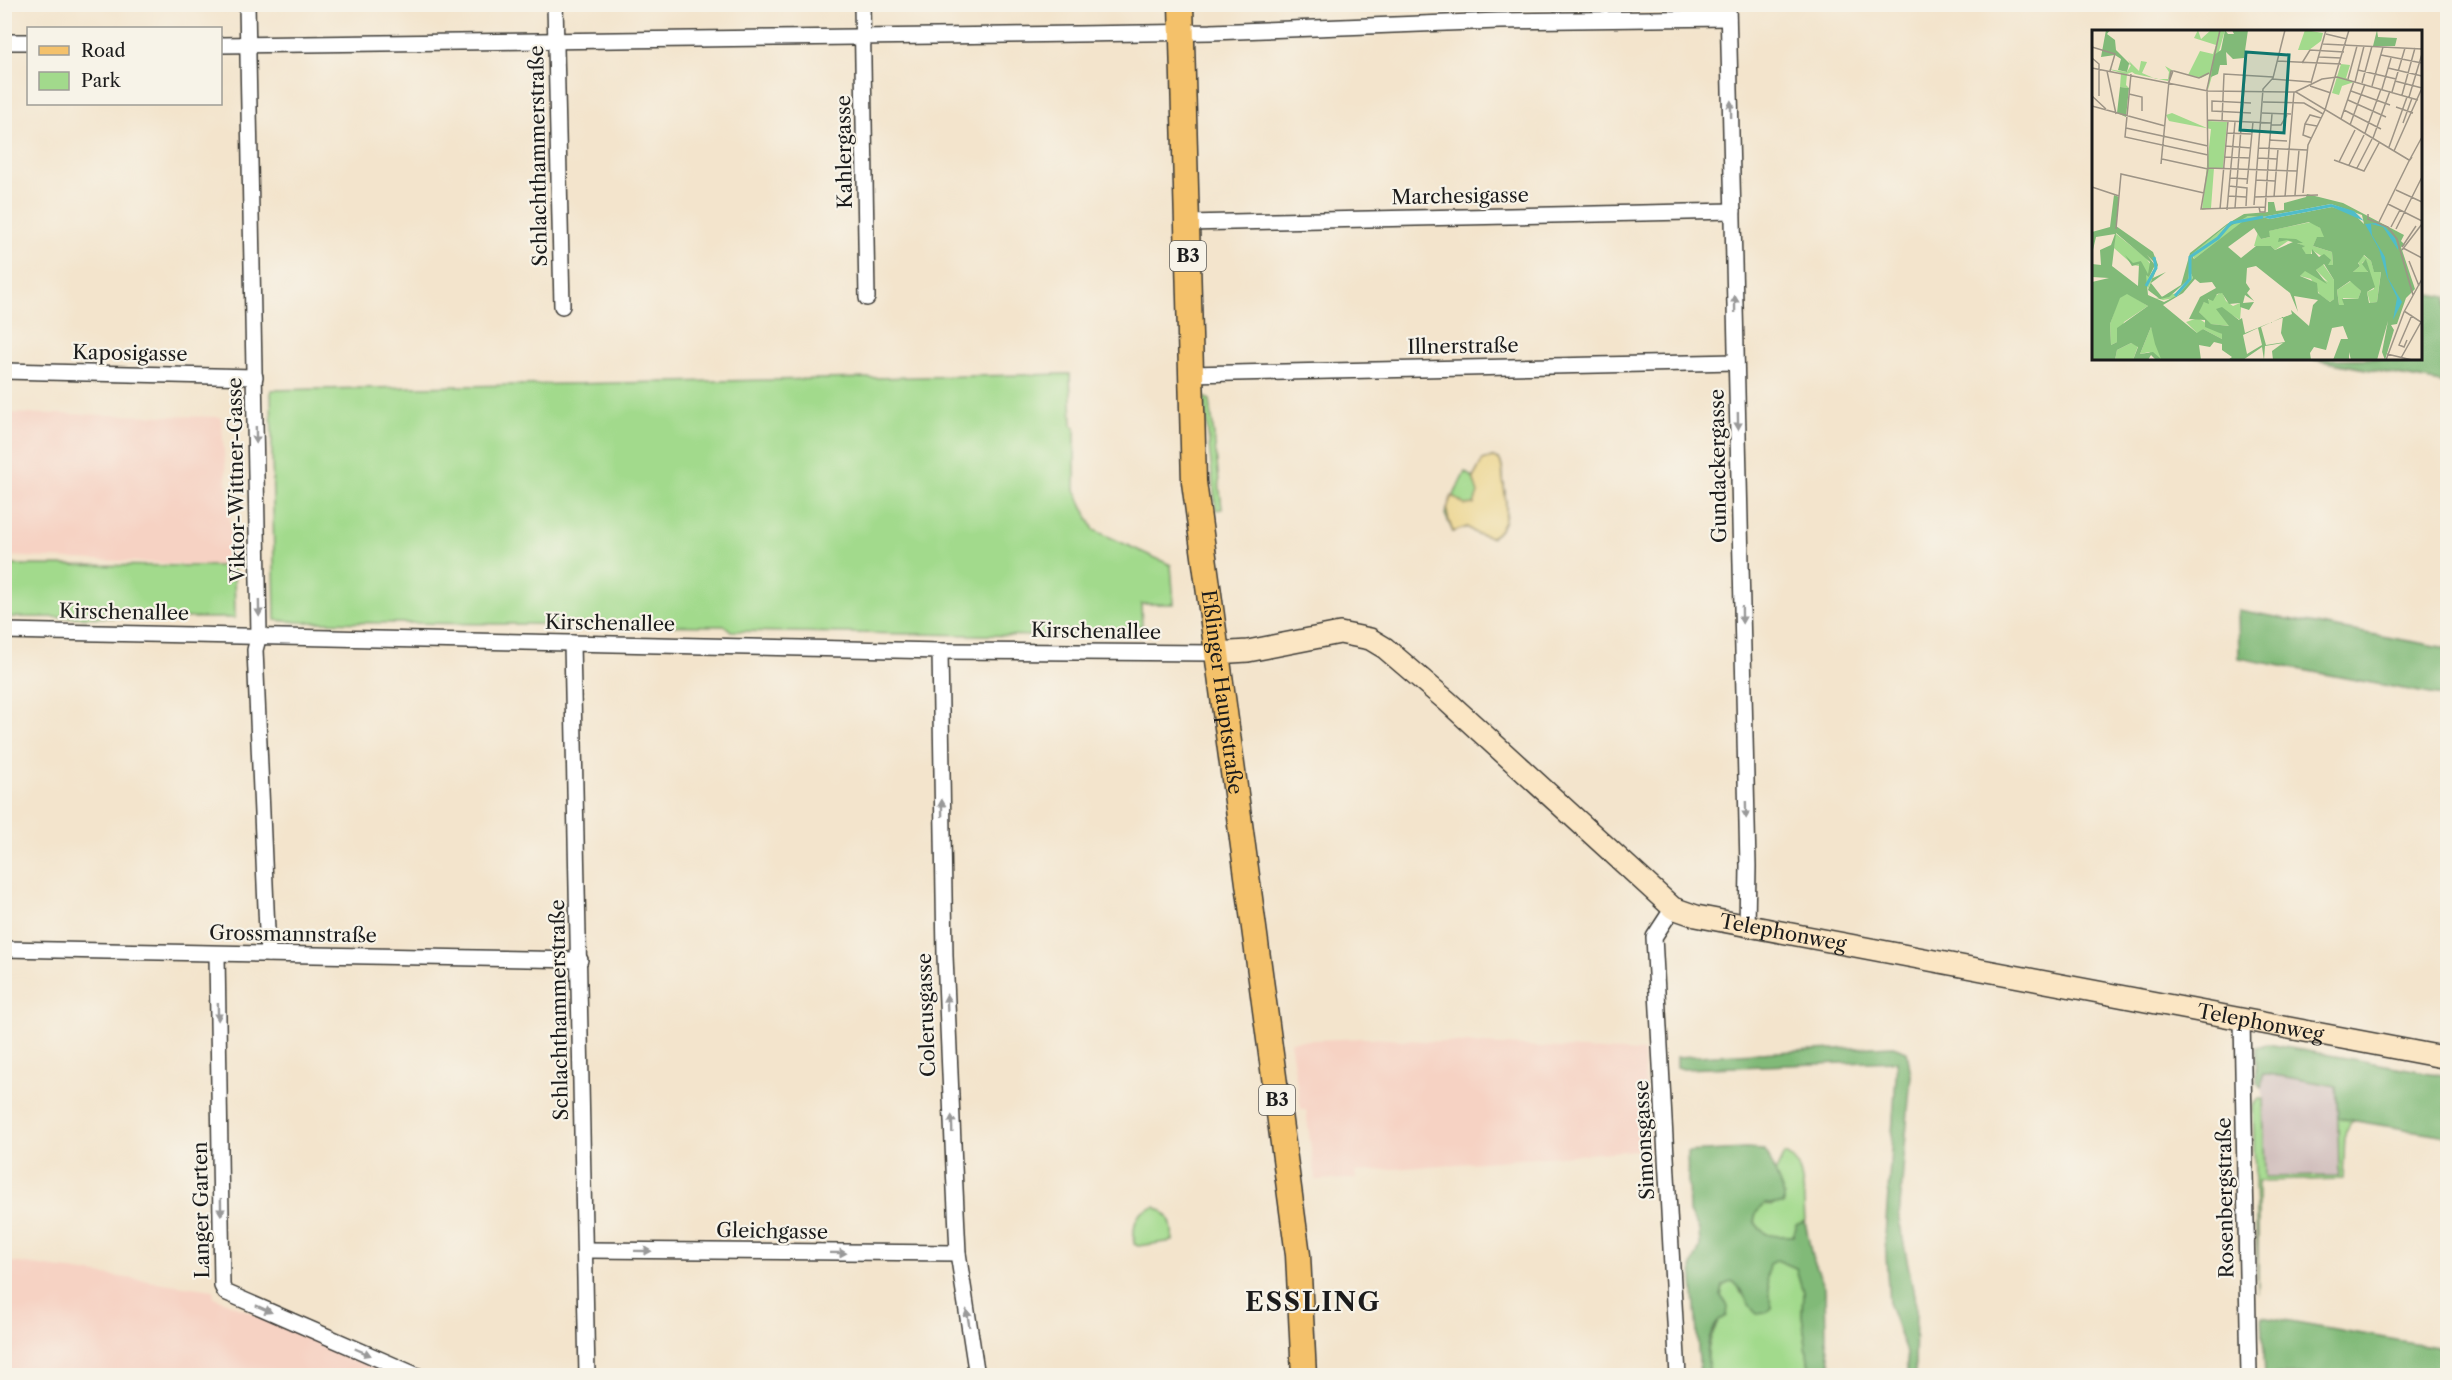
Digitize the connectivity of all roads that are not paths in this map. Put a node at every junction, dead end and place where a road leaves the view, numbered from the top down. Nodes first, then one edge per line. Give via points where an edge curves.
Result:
1 (247, 4) edge
2 (555, 4) edge
3 (862, 4) edge
4 (1181, 4) edge
5 (1498, 4) edge
6 (1728, 11) edge
7 (1499, 21) junction
8 (1182, 30) junction
9 (862, 37) junction
10 (4, 42) edge
11 (27, 42) edge
12 (556, 42) junction
13 (222, 45) edge
14 (248, 45) junction
15 (1733, 211) junction
16 (1187, 223) junction
17 (867, 298) dead end
18 (562, 306) dead end
19 (1736, 362) junction
20 (4, 371) edge
21 (1190, 374) junction
22 (255, 377) junction
23 (4, 631) edge
24 (257, 642) junction
25 (572, 643) junction
26 (940, 651) junction
27 (1215, 653) junction
28 (1673, 908) junction
29 (1747, 927) junction
30 (4, 949) edge
31 (217, 954) junction
32 (268, 954) junction
33 (580, 960) junction
34 (2242, 1020) junction
35 (2448, 1058) edge
36 (585, 1250) junction
37 (958, 1253) junction
38 (417, 1376) edge
39 (587, 1376) edge
40 (977, 1376) edge
41 (1305, 1376) edge
42 (1678, 1376) edge
43 (2249, 1376) edge

1 - 14 street, Viktor-Wittner-Gasse
2 - 12 street, Schlachthammerstraße
3 - 9 street, Kahlergasse
4 - 8 main road, Eßlinger Hauptstraße / B3
5 - 7 street
6 - 7 street
15 -> 6 street, Gundackergasse
7 - 8 street
8 - 9 street
8 - 16 main road, Eßlinger Hauptstraße / B3
9 - 12 street
9 - 17 street, Kahlergasse
10 - 11 street
12 - 14 street
12 - 18 street, Schlachthammerstraße
13 - 14 street
14 - 22 street, Viktor-Wittner-Gasse
15 - 16 street, Marchesigasse
19 -> 15 street, Gundackergasse
16 - 21 main road, Eßlinger Hauptstraße / B3
19 - 21 street, Illnerstraße
19 -> 29 street, Gundackergasse
20 - 22 street, Kaposigasse
21 - 27 main road, Eßlinger Hauptstraße / B3 via 1194,482
22 -> 24 street, Viktor-Wittner-Gasse
23 - 24 street, Kirschenallee
24 - 25 street, Kirschenallee
24 - 32 street, Viktor-Wittner-Gasse
25 - 26 street, Kirschenallee
25 - 33 street, Schlachthammerstraße
26 - 27 street, Kirschenallee
37 -> 26 street, Colerusgasse via 945,956
27 - 28 street, Telephonweg via 1248,651 1340,633 1370,639 1446,701
27 - 41 main road, Eßlinger Hauptstraße / B3 via 1298,1255
28 - 29 street, Telephonweg
28 - 42 street, Simonsgasse via 1654,937
29 - 34 street, Telephonweg
30 - 31 street, Grossmannstraße
31 - 32 street, Grossmannstraße
31 -> 38 street, Langer Garten via 222,1286 225,1292
32 - 33 street, Grossmannstraße
33 - 36 street, Schlachthammerstraße
34 - 35 street, Telephonweg
34 - 43 street, Rosenbergstraße
36 -> 37 street, Gleichgasse
36 - 39 street, Schlachthammerstraße
40 -> 37 street, Colerusgasse

